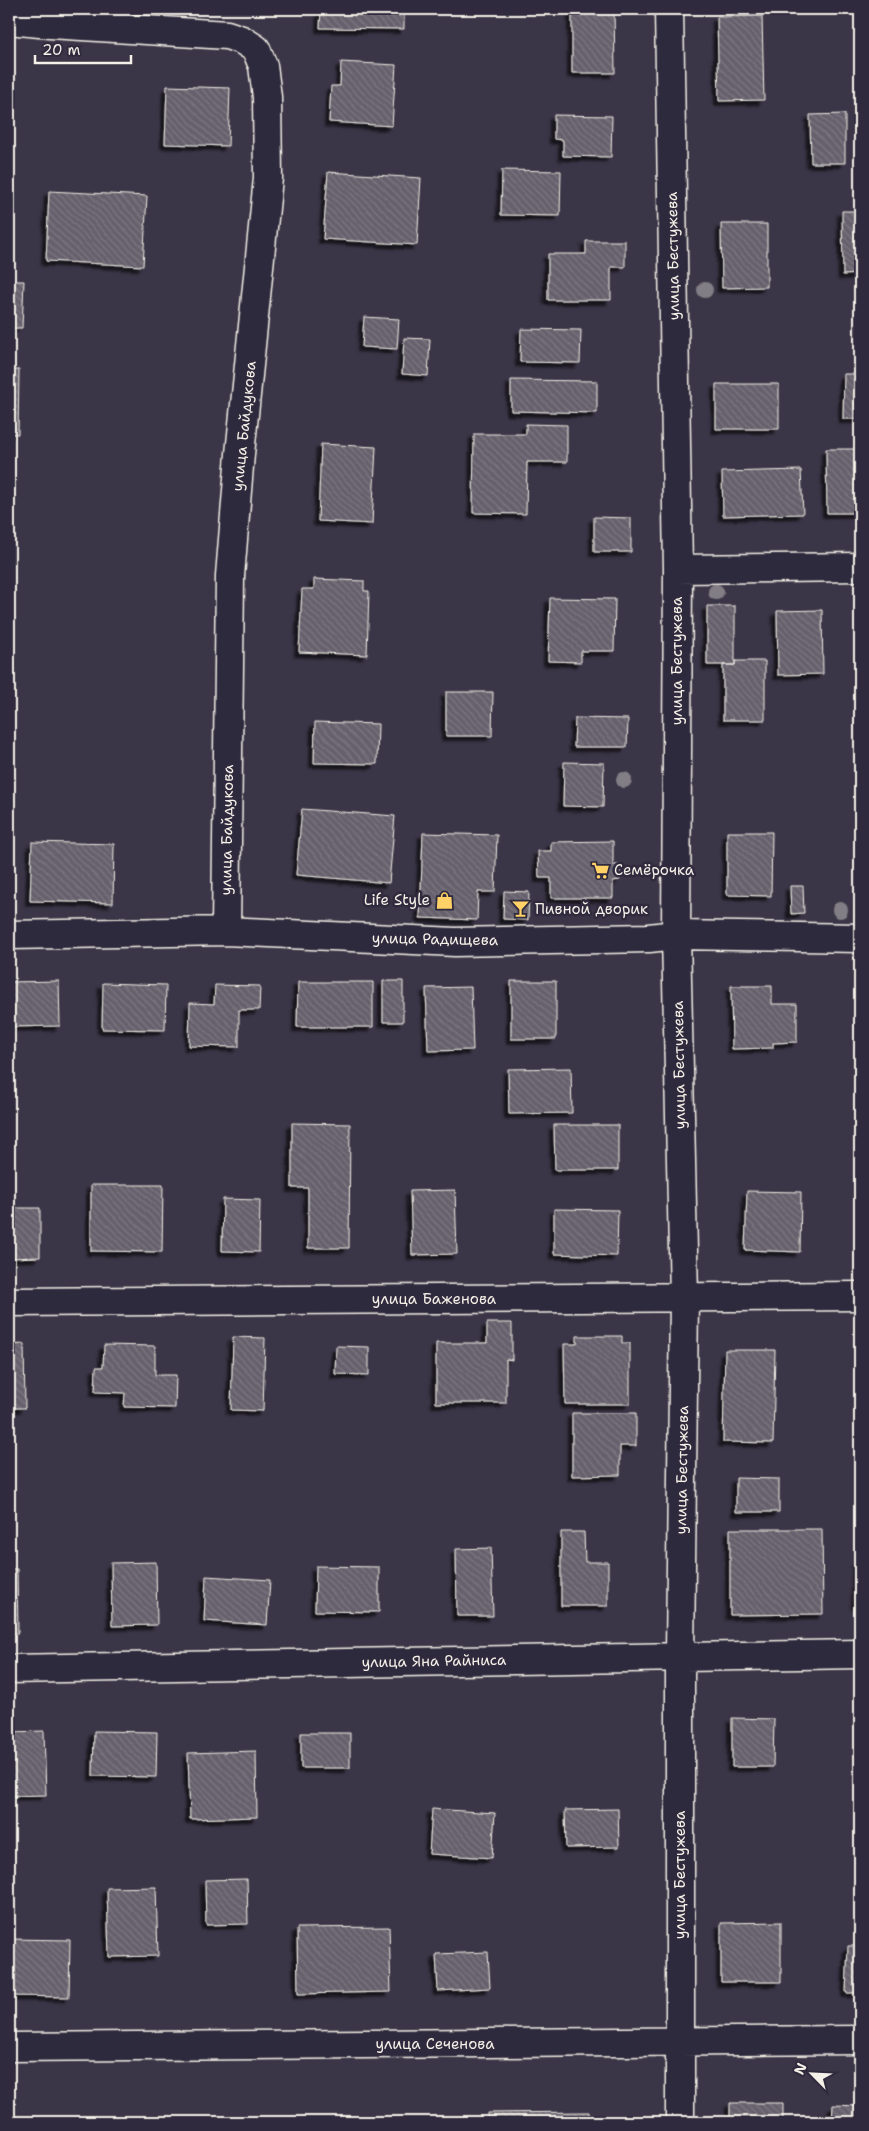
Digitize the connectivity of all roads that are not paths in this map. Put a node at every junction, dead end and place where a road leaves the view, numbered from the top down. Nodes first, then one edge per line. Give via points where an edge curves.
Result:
1 (669, 9) edge
2 (9, 20) edge
3 (156, 20) edge
4 (860, 567) edge
5 (678, 569) junction
6 (226, 931) junction
7 (9, 935) edge
8 (676, 935) junction
9 (860, 938) edge
10 (860, 1296) edge
11 (684, 1297) junction
12 (9, 1302) edge
13 (860, 1654) edge
14 (680, 1656) junction
15 (9, 1669) edge
16 (860, 2040) edge
17 (680, 2042) junction
18 (9, 2047) edge
19 (680, 2122) edge

1 - 5 street, улица Бестужева
2 - 3 street, улица Байдукова
3 - 6 street, улица Байдукова via 242,40 256,50 263,66 267,97 268,178 230,576
4 - 5 street
5 - 8 street, улица Бестужева
6 - 7 street, улица Радищева
6 - 8 street, улица Радищева via 455,942
8 - 9 street, улица Радищева
8 - 11 street, улица Бестужева
10 - 11 street, улица Баженова
11 - 12 street, улица Баженова
11 - 14 street, улица Бестужева
13 - 14 street, улица Яна Райниса
14 - 15 street, улица Яна Райниса
14 - 17 street, улица Бестужева
16 - 17 street, улица Сеченова
17 - 18 street, улица Сеченова
17 - 19 street, улица Бестужева

